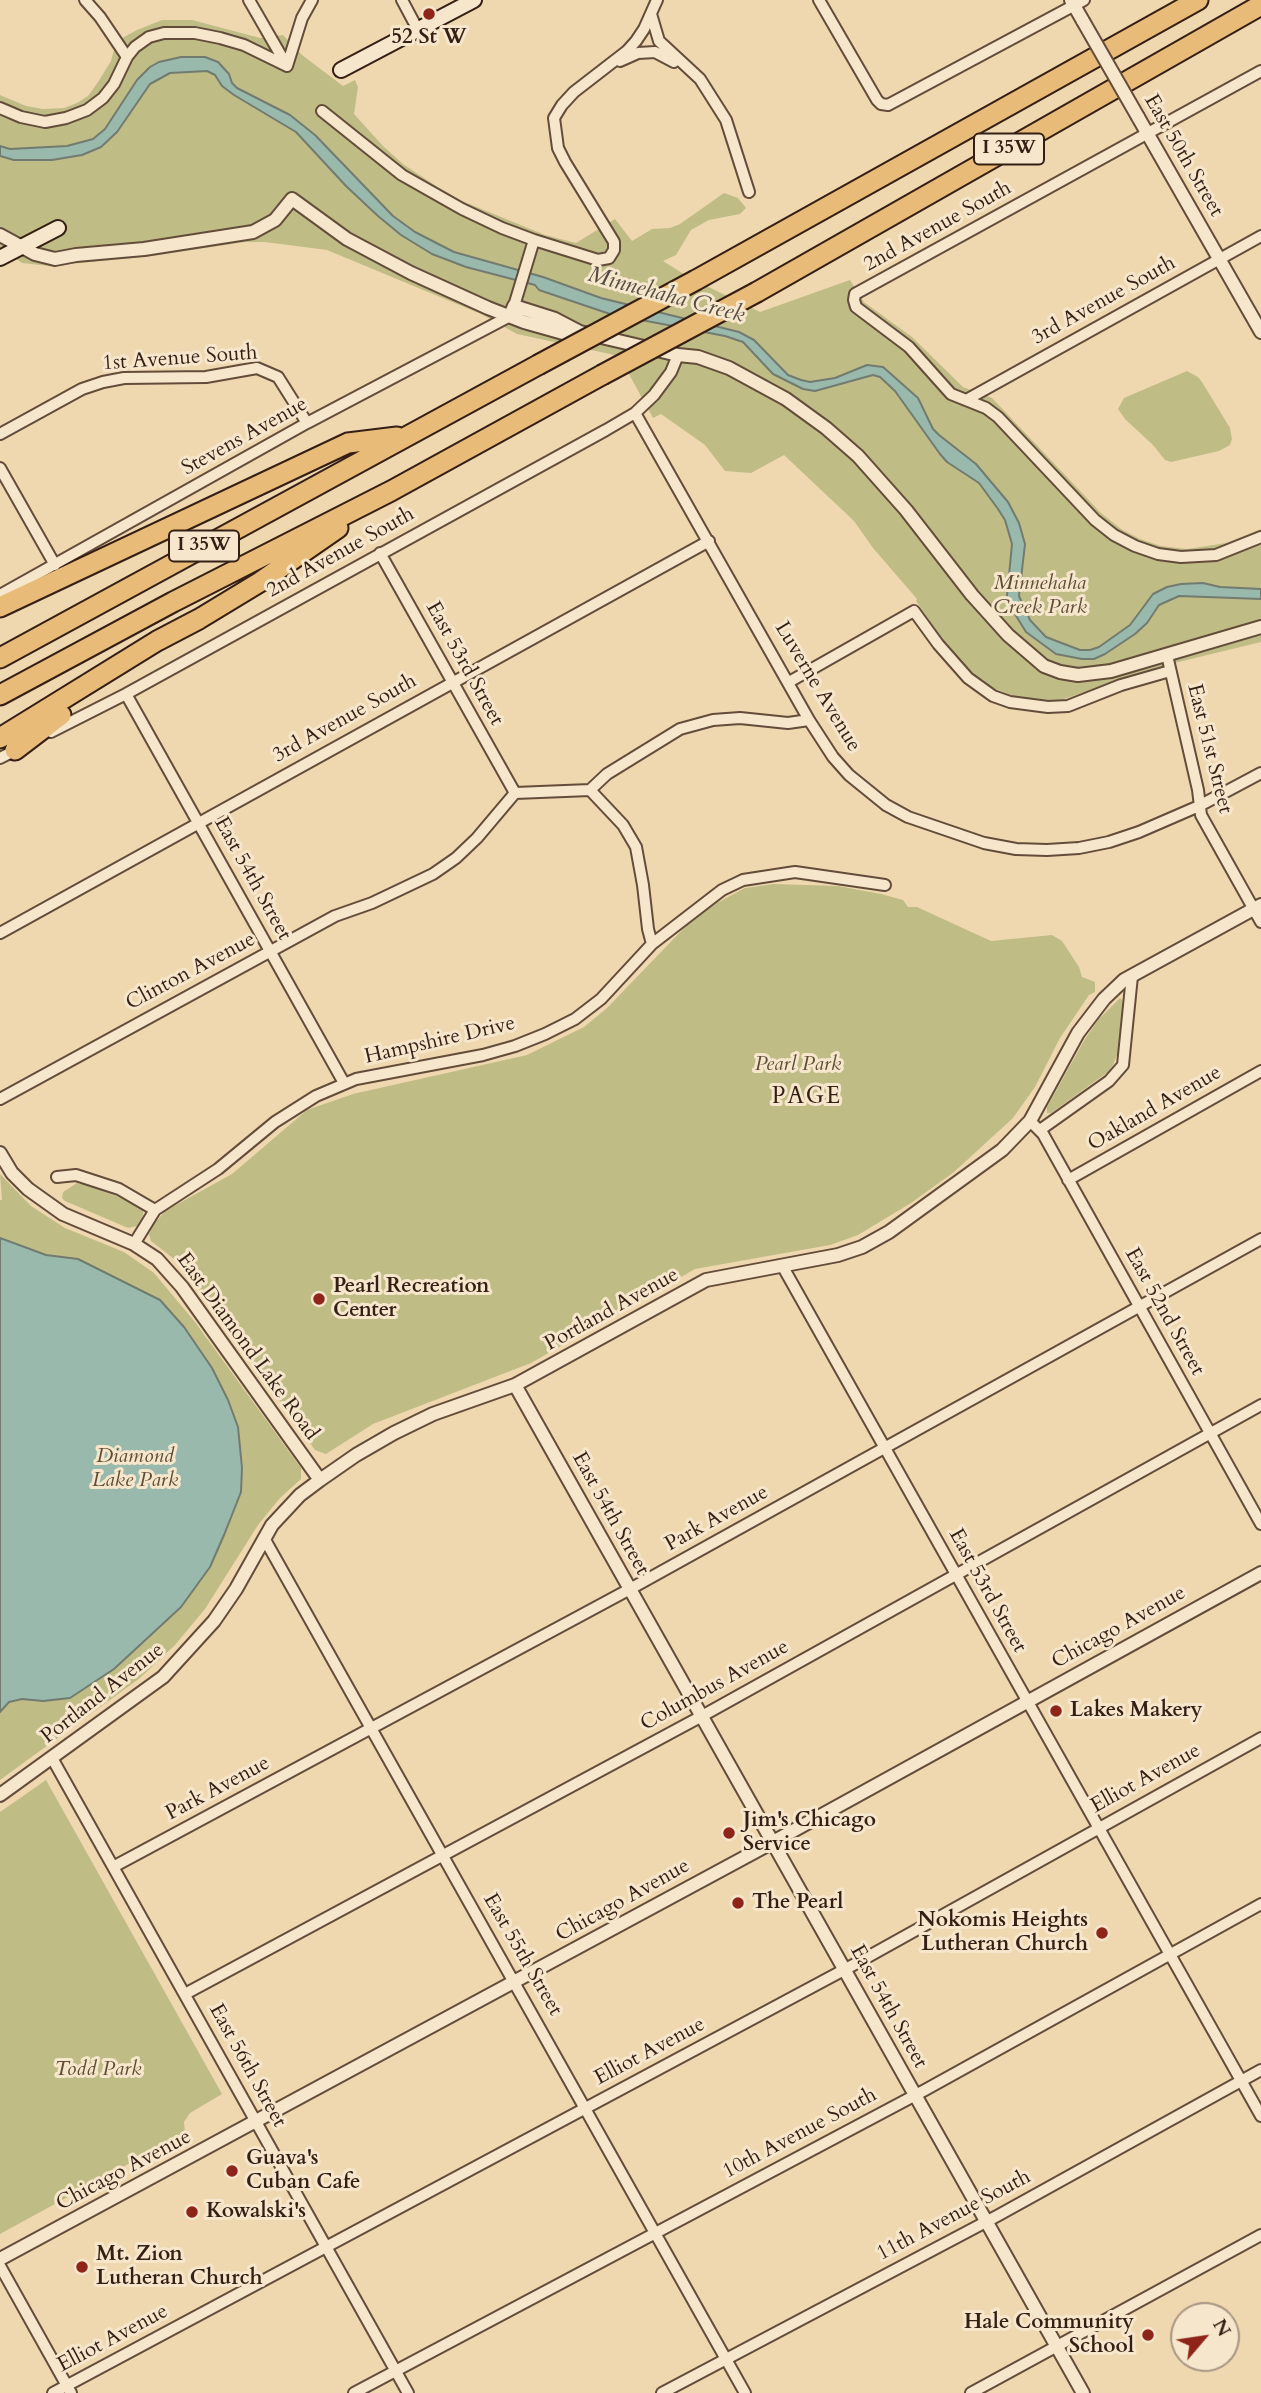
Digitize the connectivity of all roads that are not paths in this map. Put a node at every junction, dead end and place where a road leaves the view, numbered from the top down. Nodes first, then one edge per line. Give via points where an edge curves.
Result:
1 (85, 0) edge
2 (249, 0) edge
3 (313, 0) edge
4 (402, 0) edge
5 (474, 0) edge
6 (657, 0) edge
7 (820, 0) edge
8 (1198, 0) edge
9 (1076, 2) edge
10 (1261, 5) edge
11 (651, 14) junction
12 (418, 30) junction
13 (127, 57) junction
14 (287, 66) junction
15 (689, 69) junction
16 (341, 70) dead end
17 (602, 70) junction
18 (1261, 71) edge
19 (0, 108) edge
20 (322, 111) dead end
21 (1147, 134) junction
22 (750, 192) dead end
23 (58, 228) dead end
24 (0, 235) edge
25 (1261, 236) edge
26 (534, 240) junction
27 (22, 246) junction
28 (0, 258) edge
29 (1219, 259) junction
30 (512, 311) junction
31 (1261, 332) edge
32 (677, 355) junction
33 (966, 400) junction
34 (635, 413) junction
35 (307, 424) junction
36 (0, 434) edge
37 (408, 435) junction
38 (0, 468) edge
39 (390, 491) junction
40 (1261, 537) edge
41 (709, 541) junction
42 (380, 553) junction
43 (55, 565) junction
44 (0, 595) edge
45 (0, 607) edge
46 (1261, 627) edge
47 (1167, 655) junction
48 (0, 658) edge
49 (1170, 671) junction
50 (453, 681) junction
51 (789, 682) junction
52 (126, 694) junction
53 (0, 695) edge
54 (809, 720) junction
55 (5, 748) edge
56 (1261, 773) edge
57 (590, 790) junction
58 (515, 793) junction
59 (1199, 806) junction
60 (198, 823) junction
61 (885, 885) dead end
62 (1257, 907) edge
63 (1261, 922) edge
64 (0, 933) edge
65 (652, 944) junction
66 (271, 951) junction
67 (1132, 975) junction
68 (1261, 1071) edge
69 (344, 1083) junction
70 (0, 1099) edge
71 (1035, 1126) junction
72 (0, 1153) edge
73 (57, 1177) dead end
74 (1069, 1180) junction
75 (155, 1210) junction
76 (1261, 1238) edge
77 (134, 1244) junction
78 (783, 1267) junction
79 (1140, 1307) junction
80 (515, 1385) junction
81 (1261, 1405) edge
82 (1210, 1433) junction
83 (885, 1448) junction
84 (320, 1480) junction
85 (1261, 1524) edge
86 (264, 1538) junction
87 (1261, 1573) edge
88 (956, 1574) junction
89 (630, 1589) junction
90 (1028, 1702) junction
91 (702, 1716) junction
92 (372, 1728) junction
93 (1261, 1738) edge
94 (52, 1758) junction
95 (0, 1795) edge
96 (1098, 1828) junction
97 (773, 1841) junction
98 (443, 1855) junction
99 (113, 1867) junction
100 (1261, 1904) edge
101 (1169, 1954) junction
102 (845, 1969) junction
103 (516, 1982) junction
104 (185, 1994) junction
105 (1261, 2070) edge
106 (1241, 2081) junction
107 (916, 2095) junction
108 (585, 2108) junction
109 (1261, 2116) edge
110 (256, 2122) junction
111 (987, 2221) junction
112 (656, 2233) junction
113 (1261, 2235) edge
114 (326, 2247) junction
115 (0, 2259) edge
116 (0, 2266) edge
117 (1058, 2346) junction
118 (726, 2360) junction
119 (395, 2371) junction
120 (69, 2389) edge
121 (52, 2393) edge
122 (354, 2393) edge
123 (408, 2393) edge
124 (663, 2393) edge
125 (746, 2393) edge
126 (971, 2393) edge
127 (1083, 2393) edge

1 - 13 street
2 - 14 street
3 - 14 street via 302,18
4 - 12 street
5 - 12 main road
6 - 11 street
7 - 9 street via 877,100 888,105
8 - 37 highway, I 35W, bridge
9 - 21 street, East 50th Street, bridge
10 - 39 highway, I 35W, bridge via 757,292
11 - 15 street via 659,41
11 - 17 street via 636,41
12 - 16 main road
13 - 14 street via 149,37 179,32 232,41
13 - 19 street via 103,98 74,116 45,122
15 - 17 street via 655,52 631,56
15 - 22 street via 726,120
17 - 26 street via 574,92 554,118 565,163 614,242 614,250 609,258 598,260
18 - 21 street, 2nd Avenue South
20 - 26 street via 427,190
21 - 29 street, East 50th Street
21 - 33 street, 2nd Avenue South via 855,294 856,307 909,346 951,394
23 - 27 main road
24 - 27 street
25 - 29 street, 3rd Avenue South
26 - 30 street
27 - 28 main road
27 - 30 street via 55,259 253,232 275,220 292,199 366,250 488,309
29 - 31 street, East 50th Street
29 - 33 street, 3rd Avenue South
30 - 32 street
30 - 35 street, Stevens Avenue
32 - 34 street, 2nd Avenue South via 662,385
32 - 47 street via 698,357 736,371 826,428 900,502 999,625 1044,666 1069,674 1093,674
33 - 40 street via 999,417 1095,520 1135,546 1169,555 1206,557
34 - 41 street, Luverne Avenue
34 - 42 street, 2nd Avenue South
35 - 36 street, 1st Avenue South via 278,377 257,368 206,377 103,382
35 - 43 street, Stevens Avenue
37 - 45 highway via 348,443
37 - 48 highway, I 35W
38 - 43 street
39 - 53 highway, I 35W
39 - 55 highway via 260,582 157,641
41 - 50 street, 3rd Avenue South
41 - 51 street, Luverne Avenue
42 - 50 street, East 53rd Street
42 - 52 street, 2nd Avenue South
43 - 44 street, Stevens Avenue
46 - 47 street
47 - 49 street, East 51st Street
49 - 51 street via 1068,706 1010,702 968,678 914,611
49 - 59 street, East 51st Street
50 - 58 street, East 53rd Street
50 - 60 street, 3rd Avenue South
51 - 54 street, Luverne Avenue
52 - 55 street, 2nd Avenue South
52 - 60 street, East 54th Street
54 - 57 street via 788,723 740,718 680,729 607,774
54 - 59 street, Luverne Avenue via 849,775 886,805 985,843 1026,849 1079,848 1139,832
56 - 59 street, Luverne Avenue
57 - 58 street
57 - 65 street via 623,825 636,848
58 - 66 street, Clinton Avenue via 478,838 433,874 335,916
59 - 62 street, East 51st Street
60 - 64 street, 3rd Avenue South
60 - 66 street, East 54th Street
61 - 65 street, Hampshire Drive via 795,873 743,880 703,903
62 - 63 street, East 51st Street
62 - 67 street, Portland Avenue
65 - 69 street, Hampshire Drive via 601,999 545,1034 483,1055
66 - 69 street, East 54th Street
66 - 70 street, Clinton Avenue
67 - 71 street, Portland Avenue via 1104,999 1078,1033
67 - 71 street via 1123,1065 1109,1082
68 - 74 street, Oakland Avenue
69 - 75 street, Hampshire Drive via 296,1107 218,1169
71 - 74 street, East 52nd Street
71 - 78 street, Portland Avenue via 889,1232 838,1255
72 - 77 street, East Diamond Lake Road via 28,1189 63,1214
73 - 75 street via 76,1175 119,1189
74 - 79 street, East 52nd Street
75 - 77 street, Hampshire Drive
76 - 79 street, Park Avenue
77 - 84 street, East Diamond Lake Road via 157,1259 182,1287
78 - 80 street, Portland Avenue via 706,1280
78 - 83 street, East 53rd Street
79 - 82 street, East 52nd Street
79 - 83 street, Park Avenue
80 - 84 street, Portland Avenue via 433,1413
80 - 89 street, East 54th Street
81 - 82 street, Columbus Avenue
82 - 85 street, East 52nd Street
82 - 88 street, Columbus Avenue
83 - 88 street, East 53rd Street
83 - 89 street, Park Avenue
84 - 86 street, Portland Avenue via 282,1513
86 - 92 street, East 55th Street
86 - 94 street, Portland Avenue via 214,1621 163,1677
87 - 90 street, Chicago Avenue
88 - 90 street, East 53rd Street
88 - 91 street, Columbus Avenue
89 - 91 street, East 54th Street
89 - 92 street, Park Avenue
90 - 96 street, East 53rd Street
90 - 97 street, Chicago Avenue
91 - 97 street, East 54th Street
91 - 98 street, Columbus Avenue
92 - 98 street, East 55th Street
92 - 99 street, Park Avenue
93 - 96 street, Elliot Avenue
94 - 95 street, Portland Avenue
94 - 99 street, East 56th Street
96 - 101 street, East 53rd Street
96 - 102 street, Elliot Avenue
97 - 102 street, East 54th Street
97 - 103 street, Chicago Avenue
98 - 103 street, East 55th Street
98 - 104 street, Columbus Avenue
99 - 104 street, East 56th Street
100 - 101 street, 10th Avenue South
101 - 106 street, East 53rd Street
101 - 107 street, 10th Avenue South
102 - 107 street, East 54th Street
102 - 108 street, Elliot Avenue
103 - 108 street, East 55th Street
103 - 110 street, Chicago Avenue
104 - 110 street, East 56th Street
105 - 106 street, 11th Avenue South
106 - 109 street, East 53rd Street
106 - 111 street, 11th Avenue South
107 - 111 street, East 54th Street
107 - 112 street, 10th Avenue South
108 - 112 street, East 55th Street
108 - 114 street, Elliot Avenue
110 - 114 street, East 56th Street
110 - 115 street, Chicago Avenue
111 - 117 street, East 54th Street
111 - 118 street, 11th Avenue South
112 - 118 street, East 55th Street
112 - 119 street, 10th Avenue South
113 - 117 street
114 - 119 street, East 56th Street
114 - 120 street, Elliot Avenue
116 - 120 street
117 - 126 street
117 - 127 street, East 54th Street
118 - 124 street, 11th Avenue South
118 - 125 street, East 55th Street
119 - 122 street, 10th Avenue South
119 - 123 street, East 56th Street
120 - 121 street, Elliot Avenue

